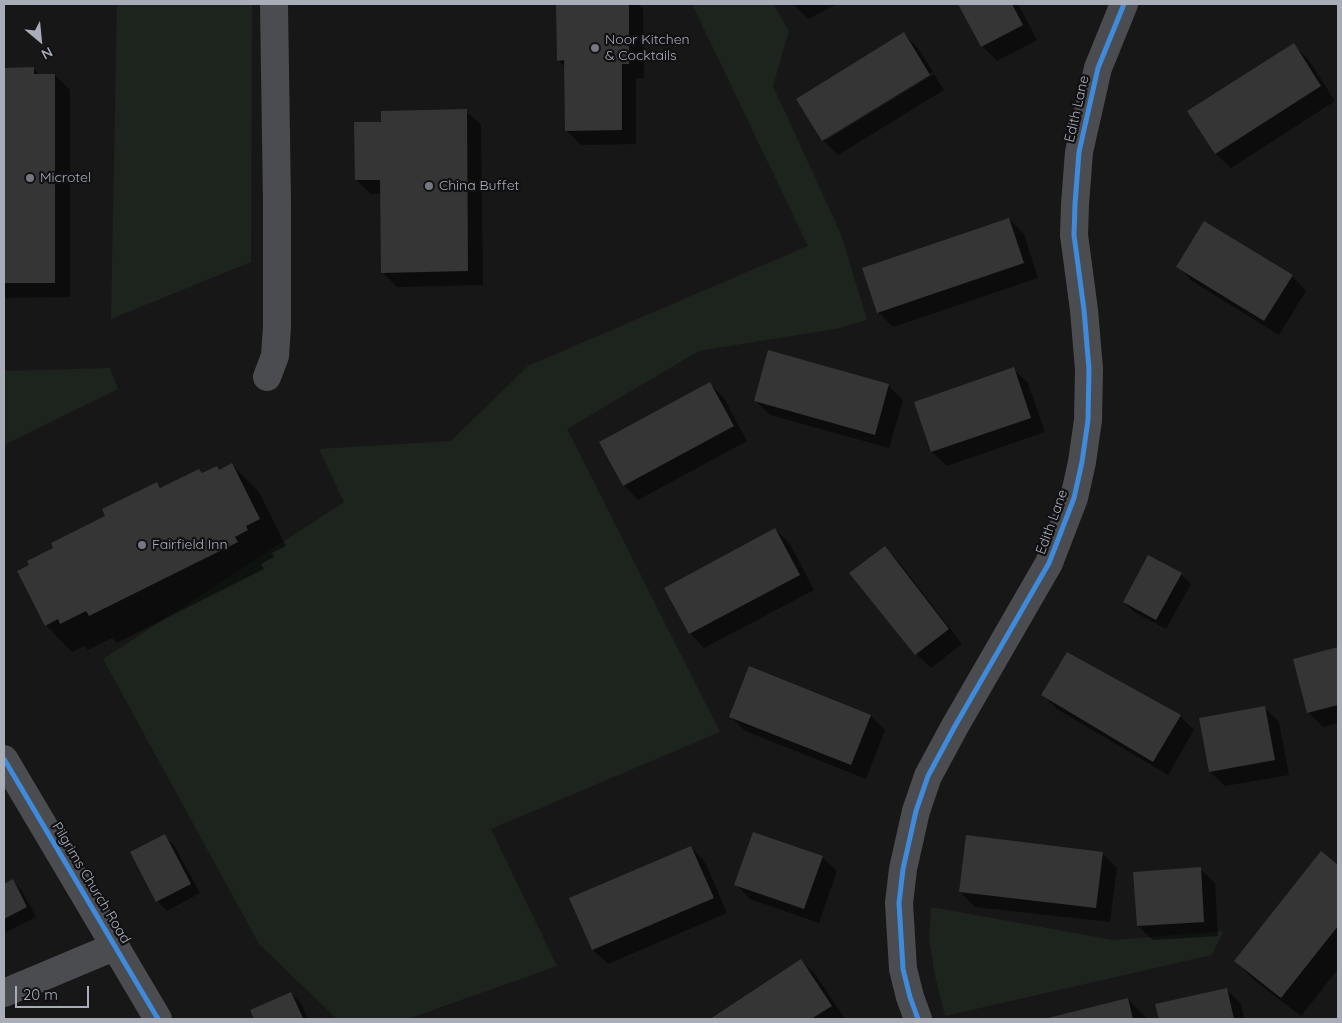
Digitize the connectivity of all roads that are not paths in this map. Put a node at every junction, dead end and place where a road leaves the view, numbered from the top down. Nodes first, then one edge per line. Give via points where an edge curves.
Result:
1 (274, 4) edge
2 (1124, 4) edge
3 (266, 377) dead end
4 (4, 760) edge
5 (116, 946) junction
6 (4, 993) edge
7 (158, 1019) edge
8 (918, 1019) edge

1 - 3 street via 277,328 275,356
2 - 8 street, Edith Lane via 1098,68 1079,152 1074,235 1089,369 1088,420 1082,462 1074,498 1049,564 950,734 928,776 916,811 899,903 903,969
4 - 5 street, Pilgrims Church Road
5 - 6 street
5 - 7 street, Pilgrims Church Road

